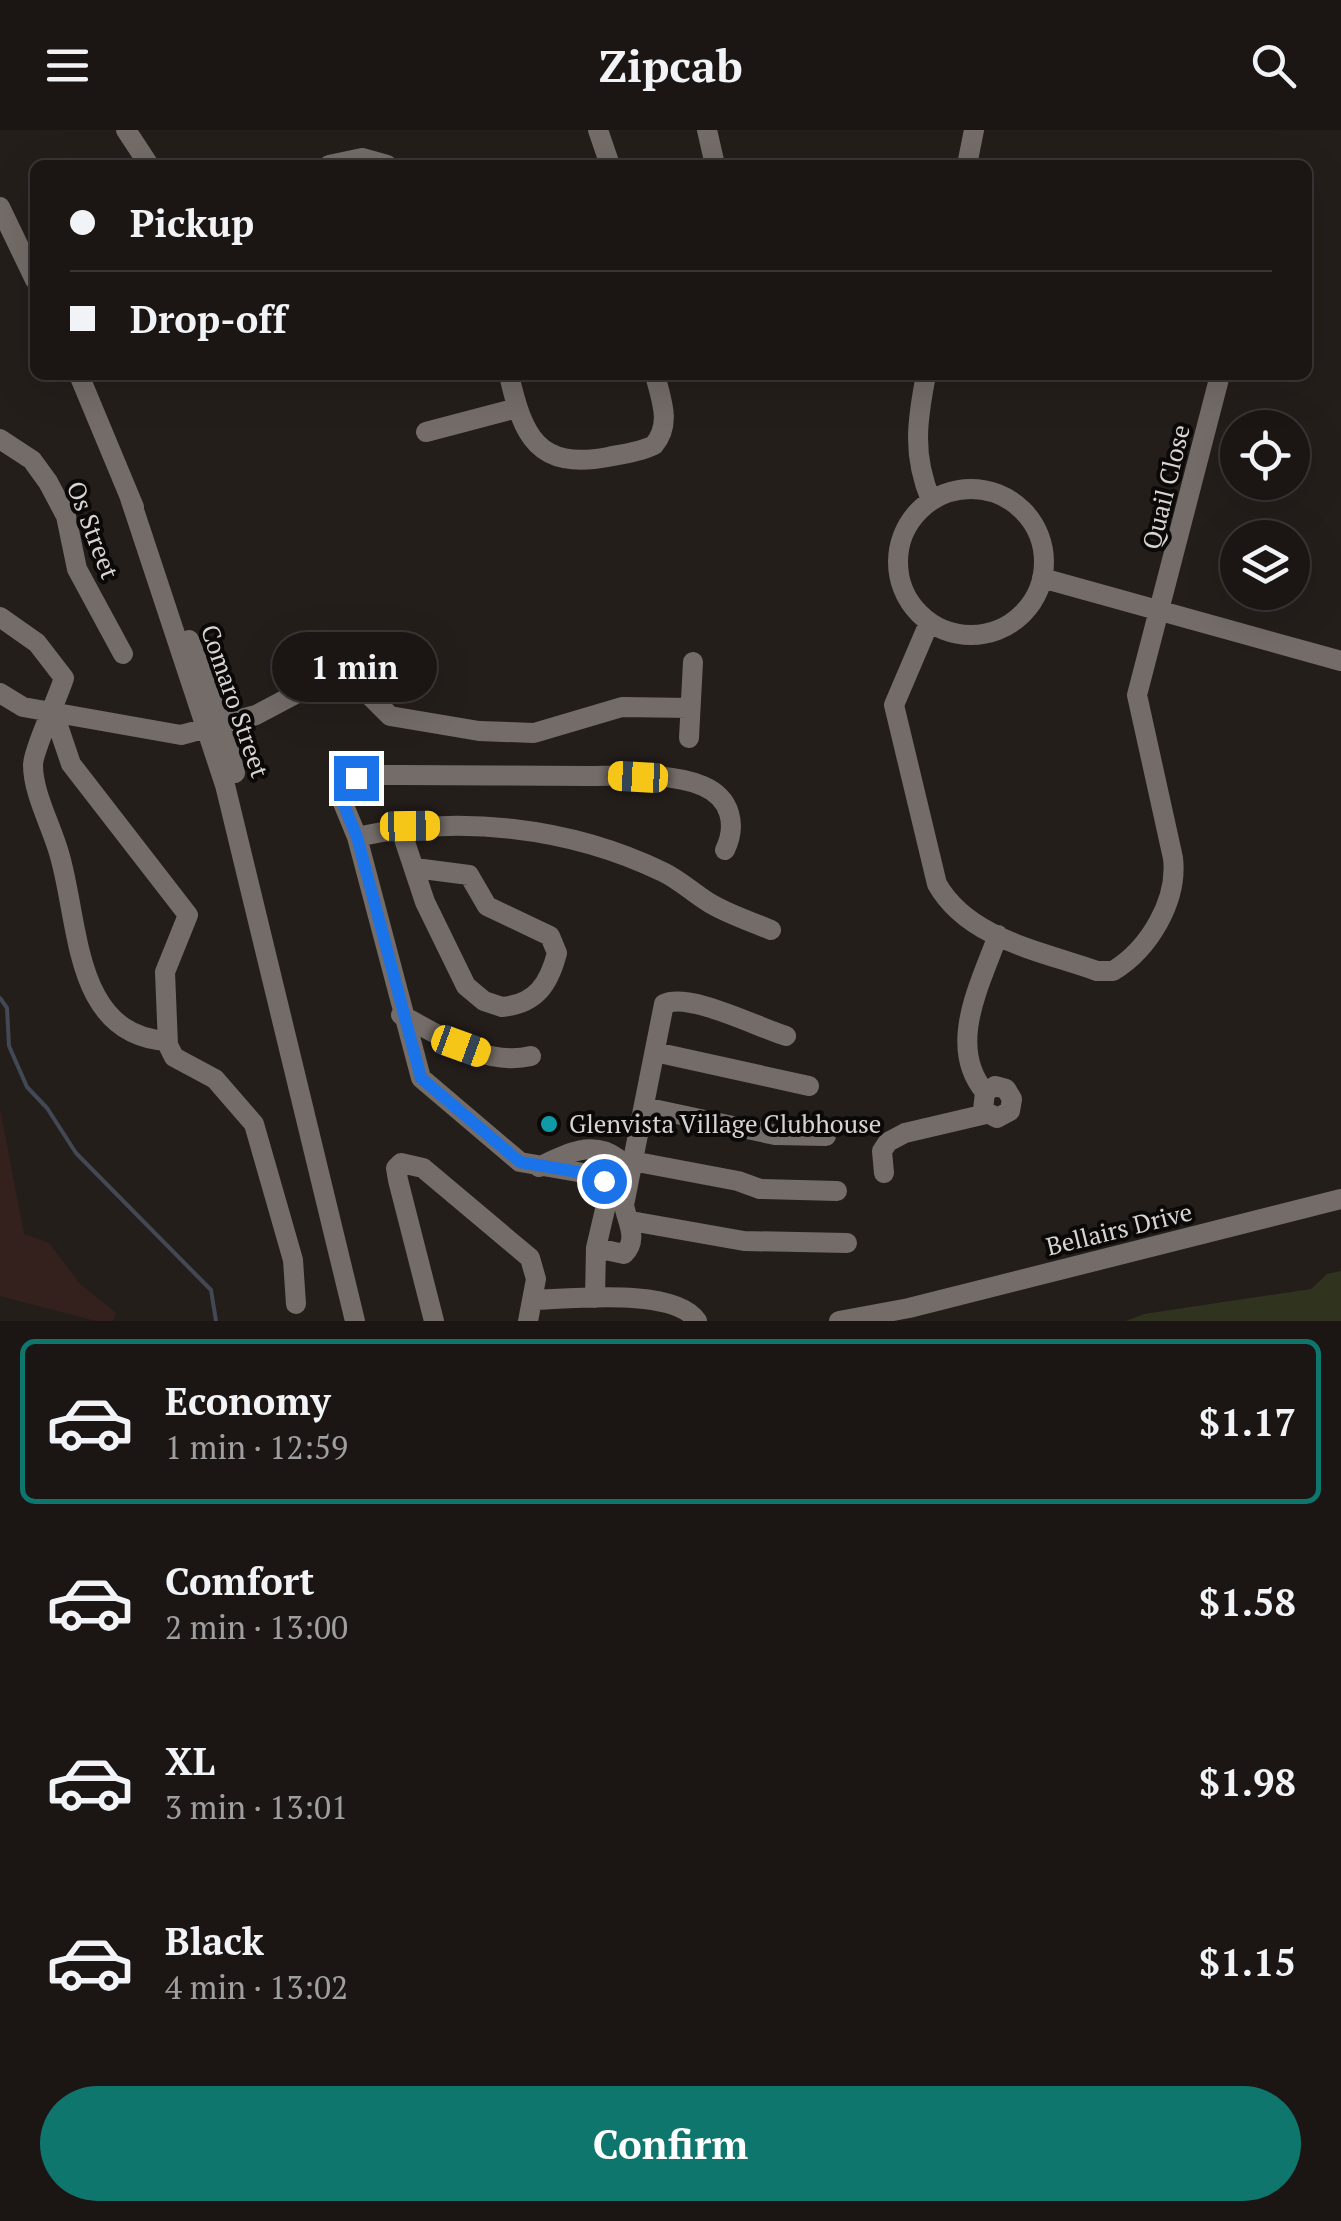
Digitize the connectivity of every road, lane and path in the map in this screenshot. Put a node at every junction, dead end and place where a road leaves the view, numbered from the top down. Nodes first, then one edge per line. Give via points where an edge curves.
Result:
1 (126, 130) edge
2 (598, 130) edge
3 (708, 130) edge
4 (974, 130) edge
5 (146, 160) edge
6 (608, 160) edge
7 (714, 160) edge
8 (968, 160) edge
9 (0, 208) edge
10 (30, 270) edge
11 (81, 380) edge
12 (510, 380) edge
13 (657, 380) edge
14 (925, 380) edge
15 (1219, 380) edge
16 (517, 408) junction
17 (426, 432) dead end
18 (0, 439) edge
19 (931, 500) junction
20 (1042, 578) junction
21 (1162, 612) junction
22 (0, 617) edge
23 (930, 623) junction
24 (123, 654) dead end
25 (1341, 661) edge
26 (693, 662) dead end
27 (0, 693) edge
28 (690, 708) junction
29 (54, 714) junction
30 (216, 729) junction
31 (689, 738) dead end
32 (400, 828) junction
33 (357, 837) junction
34 (725, 850) dead end
35 (415, 868) junction
36 (770, 930) dead end
37 (998, 936) junction
38 (401, 1015) junction
39 (786, 1036) dead end
40 (167, 1041) junction
41 (655, 1052) junction
42 (531, 1056) dead end
43 (810, 1086) dead end
44 (644, 1107) junction
45 (826, 1136) dead end
46 (632, 1162) junction
47 (884, 1173) dead end
48 (836, 1190) dead end
49 (1341, 1200) edge
50 (631, 1221) junction
51 (847, 1243) dead end
52 (596, 1248) junction
53 (595, 1298) junction
54 (296, 1304) dead end
55 (910, 1308) junction
56 (530, 1311) edge
57 (355, 1321) edge
58 (434, 1321) edge
59 (697, 1321) edge
60 (839, 1321) edge
61 (874, 1321) edge

1 - 5 street
2 - 6 street
3 - 7 street
4 - 8 street
9 - 10 street
11 - 30 street, Comaro Street
12 - 16 street
13 - 16 street via 664,431 645,449 557,458 532,440
14 - 19 street via 916,442
15 - 21 street, Quail Close
16 - 17 street
18 - 24 street, Os Street via 32,460 48,482 66,516 76,569
19 - 20 street via 968,488 1021,508 1041,540
19 - 23 street via 913,516 896,561 900,585
20 - 21 street
20 - 23 street via 1034,600 998,630 951,633
21 - 25 street
21 - 37 street, Quail Close via 1137,699 1174,868 1158,922 1128,960 1106,972
22 - 29 street via 37,643 64,678
23 - 37 street via 896,694 895,710 937,884 958,914
26 - 28 street
27 - 29 street via 24,708
28 - 30 street via 617,708 534,733 479,730 390,716 344,669 270,710
28 - 31 street
29 - 30 street via 175,735
29 - 40 street via 70,764 188,916 165,972
29 - 40 street via 33,768 88,983 124,1030
30 - 57 street, Comaro Street
32 - 33 street
32 - 35 street
32 - 36 street via 510,828 612,852 664,872 711,904
33 - 34 street via 344,794 367,775 618,776 696,784 717,794 733,820
33 - 38 street
35 - 35 street via 470,992 502,1007 534,997 557,954 550,936 486,906 469,875
37 - 47 street via 966,1031 976,1081 984,1092 1003,1087 1012,1099 1004,1116 986,1114 894,1137 882,1151
38 - 42 street via 484,1054
38 - 52 street via 424,1082 514,1158 606,1182
39 - 41 street via 671,1001 663,1007
40 - 54 street via 174,1057 215,1079 254,1124 294,1260
41 - 43 street
41 - 44 street
44 - 45 street via 775,1135
44 - 46 street
46 - 48 street via 760,1190
46 - 50 street via 624,1205
49 - 55 street, Bellairs Drive
50 - 51 street via 744,1241
50 - 52 street via 626,1254
52 - 53 street
53 - 56 street
53 - 59 street via 671,1304
55 - 60 street, Bellairs Drive
55 - 61 street, Bellairs Drive
56 - 58 street via 536,1270 528,1255 423,1168 403,1162 397,1173

